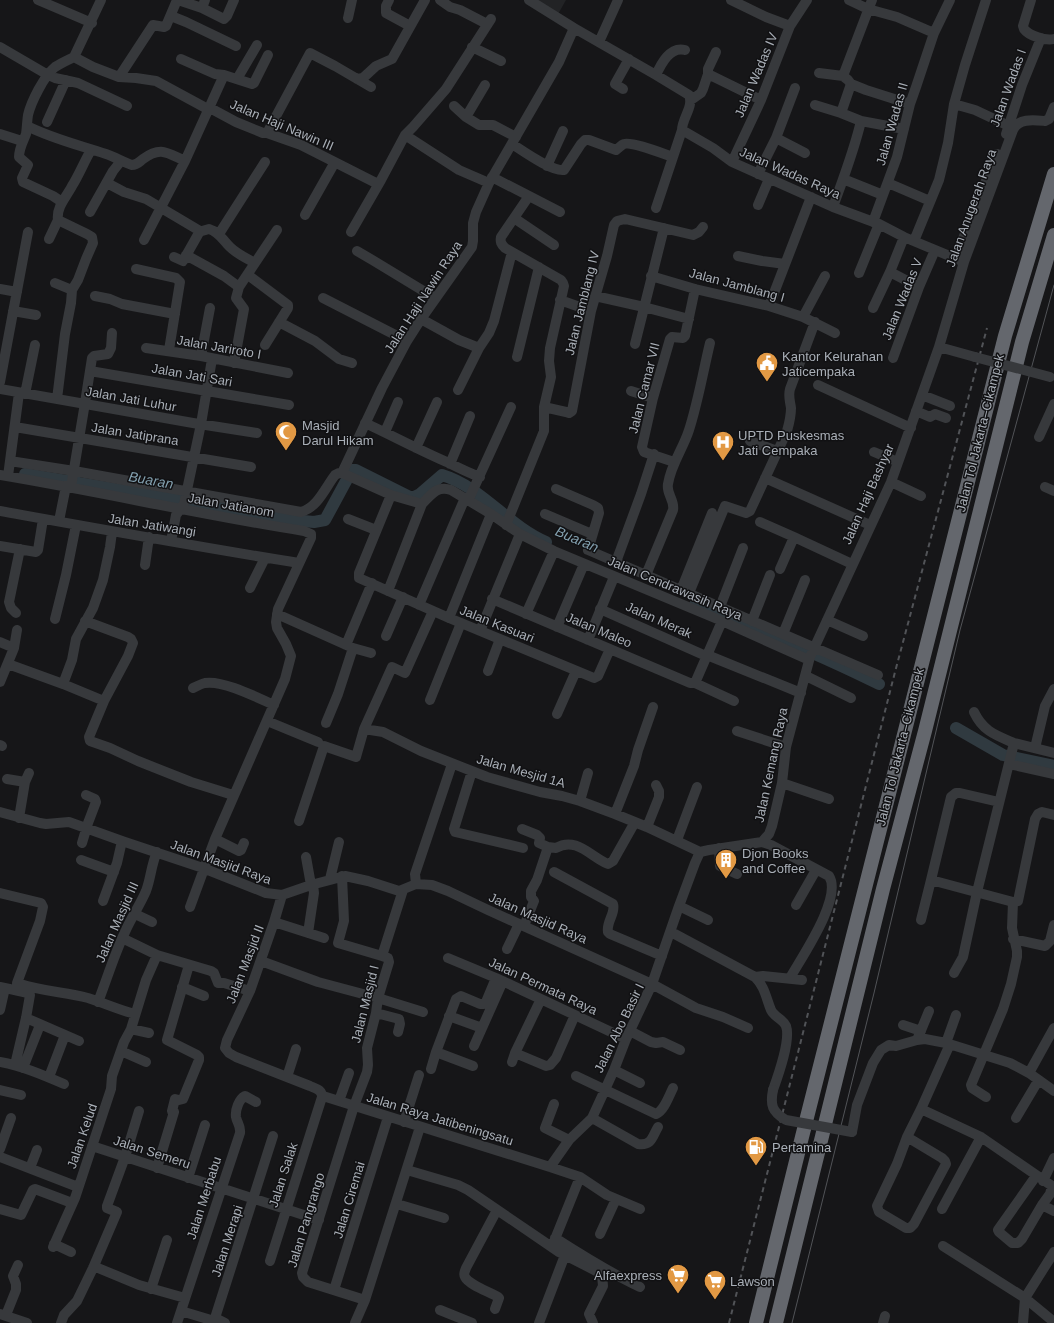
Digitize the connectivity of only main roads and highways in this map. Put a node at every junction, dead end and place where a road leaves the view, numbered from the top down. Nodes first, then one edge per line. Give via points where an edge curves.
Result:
1 (1054, 174) edge
2 (1054, 235) edge
3 (756, 1323) edge
4 (776, 1323) edge

1 - 3 highway, Jalan Tol Jakarta–Cikampek via 1005,336
2 - 4 highway, Jalan Tol Jakarta–Cikampek via 1022,342

